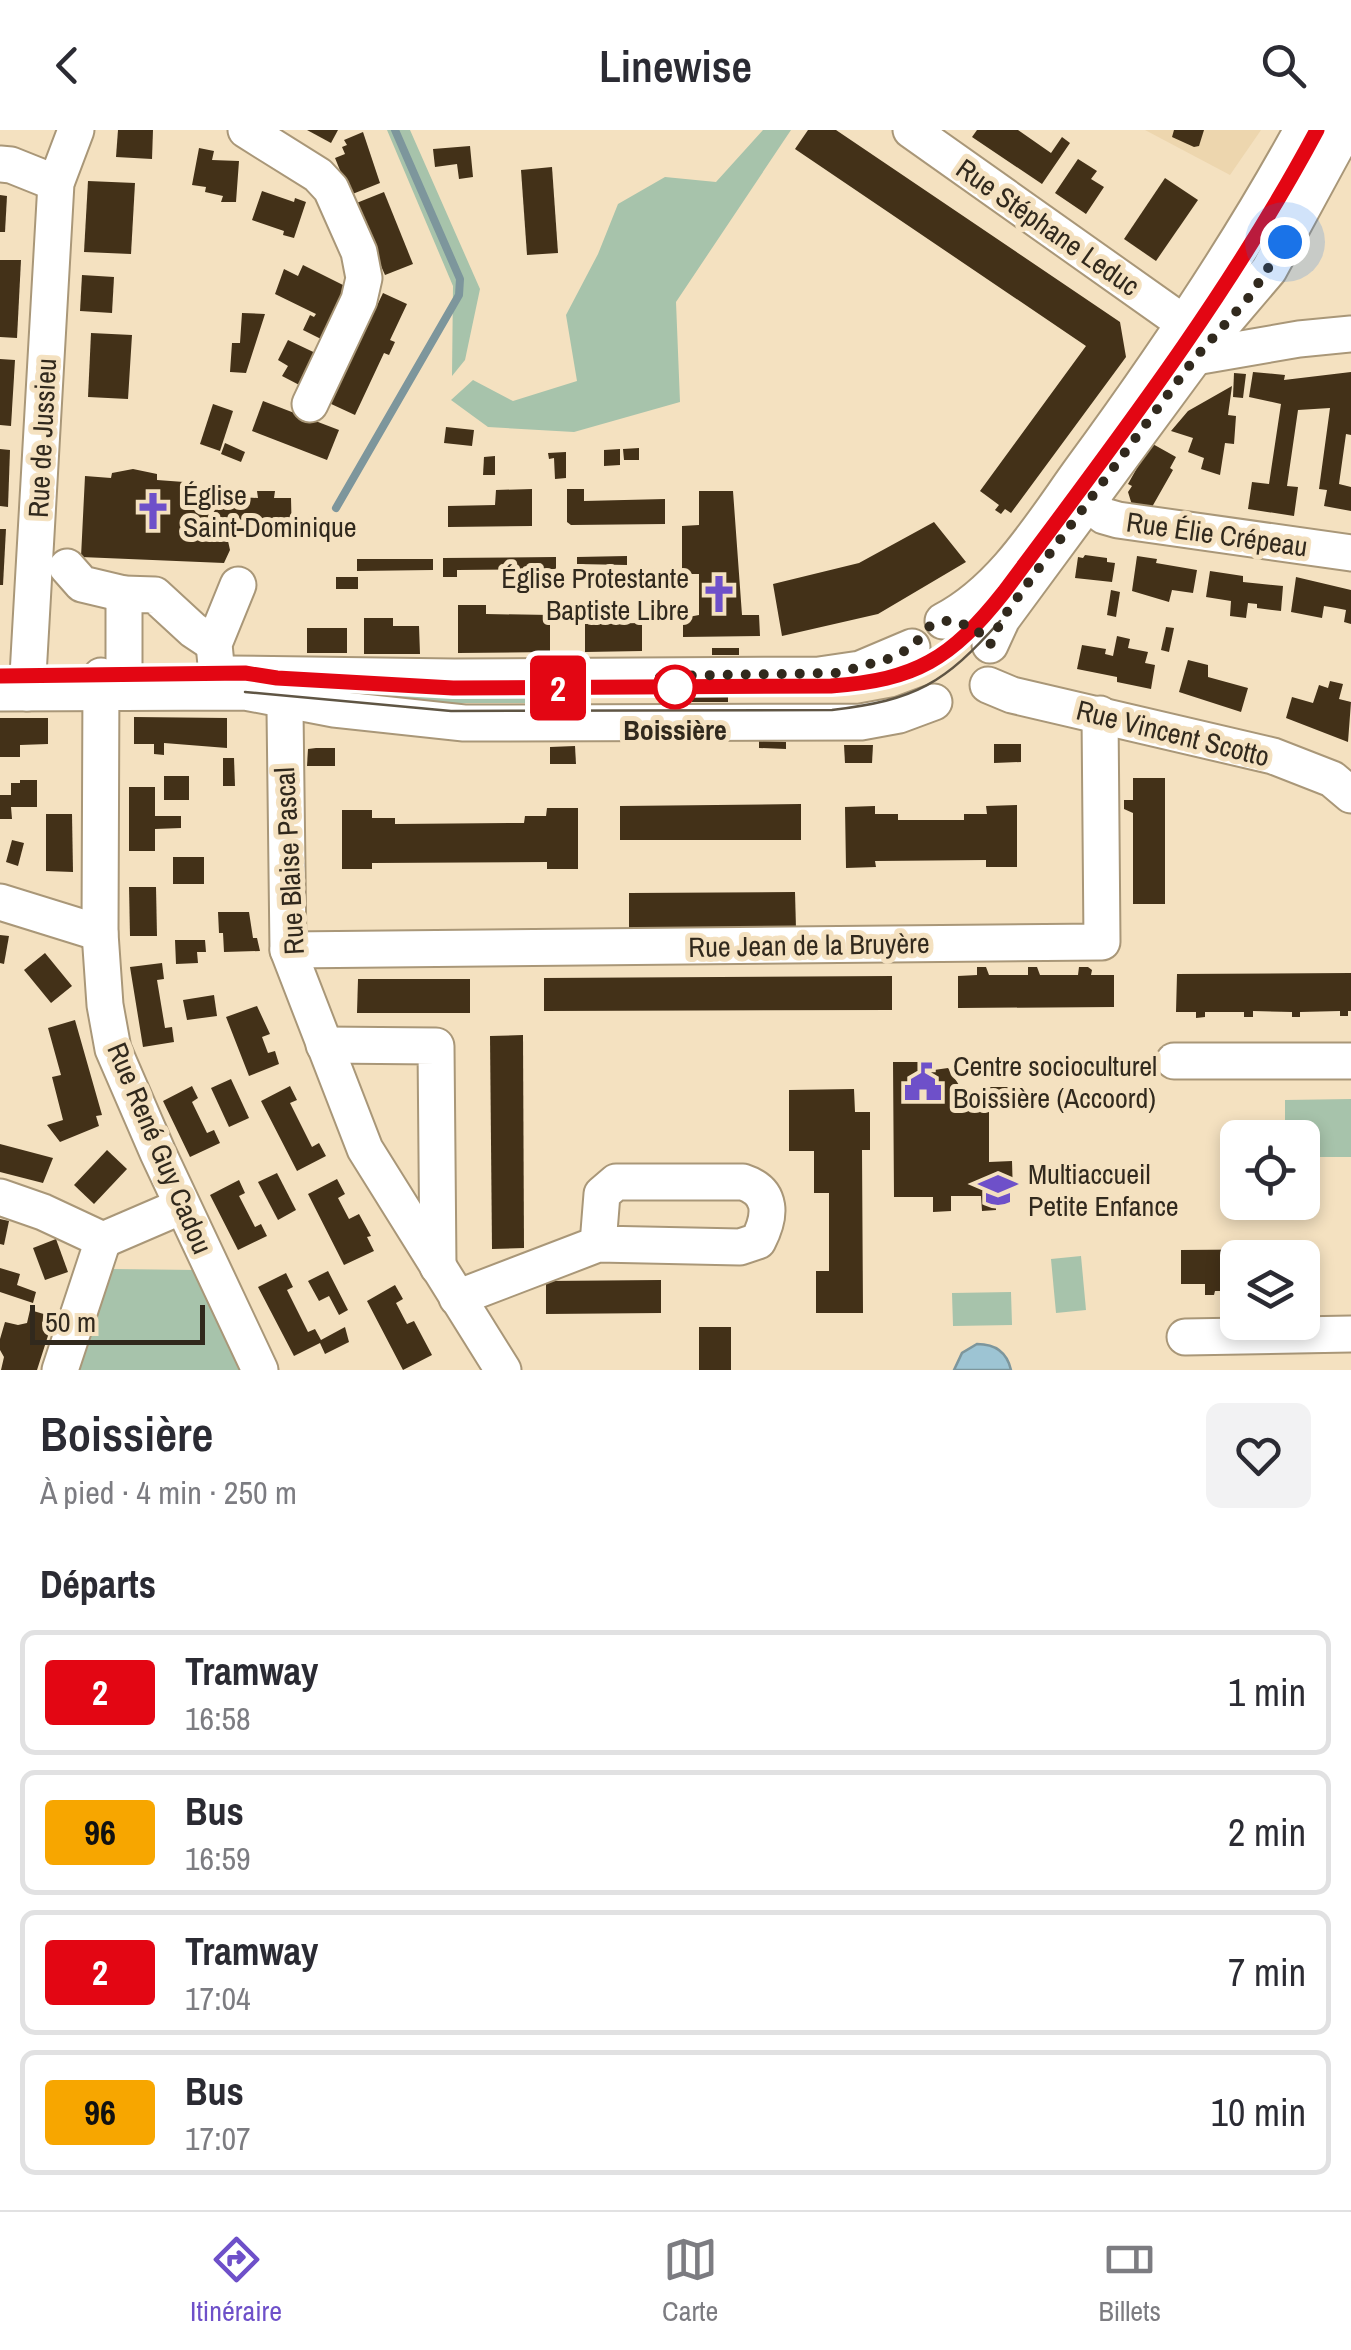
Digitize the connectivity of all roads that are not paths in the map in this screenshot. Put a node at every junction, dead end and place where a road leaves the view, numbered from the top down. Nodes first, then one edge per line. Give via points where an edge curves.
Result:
1 (76, 130) edge
2 (246, 130) edge
3 (911, 130) edge
4 (1302, 130) edge
5 (1345, 130) edge
6 (0, 164) edge
7 (56, 182) junction
8 (1250, 296) junction
9 (1351, 334) edge
10 (1300, 339) junction
11 (1190, 341) junction
12 (310, 404) dead end
13 (1087, 503) junction
14 (1351, 553) edge
15 (67, 568) dead end
16 (238, 585) dead end
17 (124, 594) junction
18 (943, 622) junction
19 (996, 632) junction
20 (912, 647) junction
21 (246, 676) junction
22 (109, 681) junction
23 (988, 684) junction
24 (14, 685) edge
25 (934, 702) junction
26 (1100, 714) junction
27 (1351, 795) edge
28 (1351, 806) edge
29 (1351, 824) edge
30 (0, 902) edge
31 (100, 933) junction
32 (288, 950) junction
33 (324, 1045) junction
34 (1174, 1061) dead end
35 (1351, 1061) edge
36 (0, 1197) edge
37 (182, 1206) junction
38 (103, 1240) junction
39 (598, 1244) dead end
40 (438, 1266) junction
41 (457, 1298) junction
42 (1351, 1334) edge
43 (1185, 1337) dead end
44 (60, 1370) edge
45 (260, 1370) edge
46 (503, 1370) edge

1 - 7 street, Rue de Jussieu
2 - 12 street via 318,175 359,252 359,300
3 - 11 street, Rue Stéphane Leduc
4 - 11 street
5 - 8 street
6 - 7 street
7 - 24 street, Rue de Jussieu
8 - 10 street via 1264,323
8 - 11 street
9 - 10 street
10 - 11 street
11 - 13 street
11 - 18 street via 1009,566 966,610
13 - 14 street, Rue Élie Crépeau via 1118,520
13 - 19 street
15 - 17 street via 82,584
16 - 21 street
17 - 21 street via 156,595
17 - 22 street, Rue René Guy Cadou
18 - 19 street
18 - 20 street via 925,630
19 - 23 street
20 - 21 street via 860,669 819,675
20 - 25 street via 911,677
21 - 22 street
21 - 25 street via 403,718 464,723 861,722
21 - 32 street, Rue Blaise Pascal
22 - 24 street
22 - 31 street, Rue René Guy Cadou
23 - 25 street via 966,704
23 - 26 street, Rue Vincent Scotto
26 - 27 street, Rue Vincent Scotto via 1273,756
26 - 32 street, Rue Jean de la Bruyère via 1102,942
28 - 29 street
30 - 31 street
31 - 37 street, Rue René Guy Cadou via 113,1049
32 - 33 street, Rue Blaise Pascal
33 - 40 street, Rue Blaise Pascal via 365,1150
33 - 40 street via 436,1046
34 - 35 street
36 - 38 street
37 - 38 street
37 - 45 street, Rue René Guy Cadou
38 - 44 street
39 - 41 street
40 - 41 street, Rue Blaise Pascal
41 - 46 street, Rue Blaise Pascal
42 - 43 street

